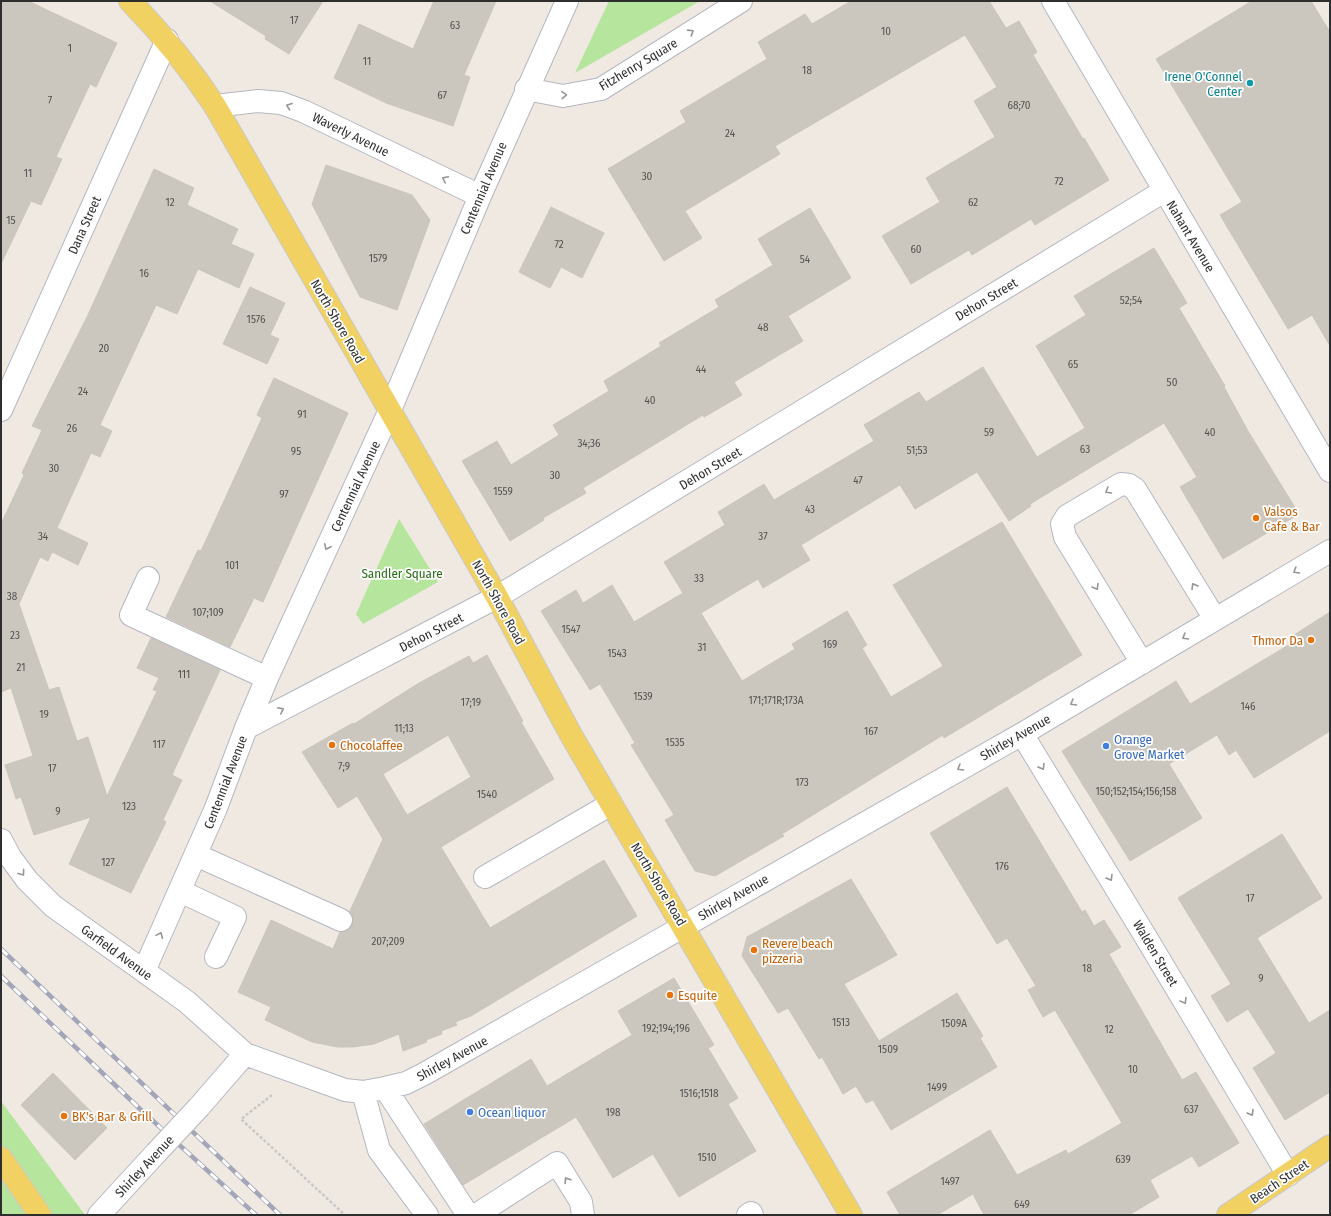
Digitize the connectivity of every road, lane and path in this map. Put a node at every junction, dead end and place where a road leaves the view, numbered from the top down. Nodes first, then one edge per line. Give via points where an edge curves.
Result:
1 (130, 1) edge
2 (567, 1) edge
3 (741, 1) edge
4 (1053, 1) edge
5 (167, 40) junction
6 (526, 89) junction
7 (215, 106) junction
8 (1164, 191) junction
9 (480, 196) junction
10 (1, 410) edge
11 (390, 410) junction
12 (1330, 471) edge
13 (1330, 551) edge
14 (148, 578) dead end
15 (497, 597) junction
16 (1215, 619) junction
17 (1142, 663) junction
18 (267, 678) junction
19 (246, 728) junction
20 (1022, 734) junction
21 (612, 804) junction
22 (1, 840) edge
23 (196, 855) junction
24 (485, 876) dead end
25 (180, 891) junction
26 (341, 920) dead end
27 (683, 925) junction
28 (216, 957) dead end
29 (144, 971) junction
30 (245, 1054) junction
31 (385, 1088) junction
32 (363, 1092) junction
33 (272, 1095) dead end
34 (1330, 1146) edge
35 (1, 1158) edge
36 (1288, 1175) junction
37 (40, 1215) edge
38 (99, 1215) edge
39 (345, 1215) edge
40 (427, 1215) edge
41 (468, 1215) edge
42 (476, 1215) edge
43 (583, 1215) edge
44 (748, 1215) edge
45 (752, 1215) edge
46 (851, 1215) edge
47 (1228, 1215) edge

1 - 5 main road, North Shore Road
2 - 6 street, Centennial Avenue
6 -> 3 street, Fitzhenry Square via 563,96 601,89
4 - 8 street, Nahant Avenue
5 - 7 main road, North Shore Road
5 - 10 street, Dana Street
6 - 9 street, Centennial Avenue
9 -> 7 street, Waverly Avenue via 304,111 281,103 258,101
7 - 11 main road, North Shore Road
8 - 12 street, Nahant Avenue
8 - 15 street, Dehon Street
9 - 11 street, Centennial Avenue
11 - 15 main road, North Shore Road
11 -> 18 street, Centennial Avenue
13 -> 16 street, Shirley Avenue
14 - 18 street via 131,615
19 -> 15 street, Dehon Street
15 - 21 main road, North Shore Road
16 -> 17 street, Shirley Avenue
16 -> 17 street via 1135,489 1130,485 1121,484 1067,516 1062,524 1065,537
17 -> 20 street, Shirley Avenue
18 - 19 street, Centennial Avenue
19 - 23 street, Centennial Avenue
20 -> 27 street, Shirley Avenue
20 -> 36 street, Walden Street
21 - 24 street
21 - 27 main road, North Shore Road
22 -> 29 street, Garfield Avenue via 27,880 53,906
23 - 25 street, Centennial Avenue
23 - 26 street
25 - 28 street via 235,917
29 -> 25 street, Centennial Avenue
27 - 31 street, Shirley Avenue via 424,1074
27 - 46 main road, North Shore Road
29 - 30 street, Garfield Avenue via 187,1002
30 - 32 street, Shirley Avenue via 345,1090
30 - 38 street, Shirley Avenue, bridge
31 - 32 street, Shirley Avenue
31 - 41 street
32 - 40 street via 379,1150
33 - 39 path via 241,1120
34 - 36 main road, Beach Street
35 - 37 main road
36 - 47 main road, Beach Street
43 -> 42 street via 581,1202 557,1163
44 - 45 street

